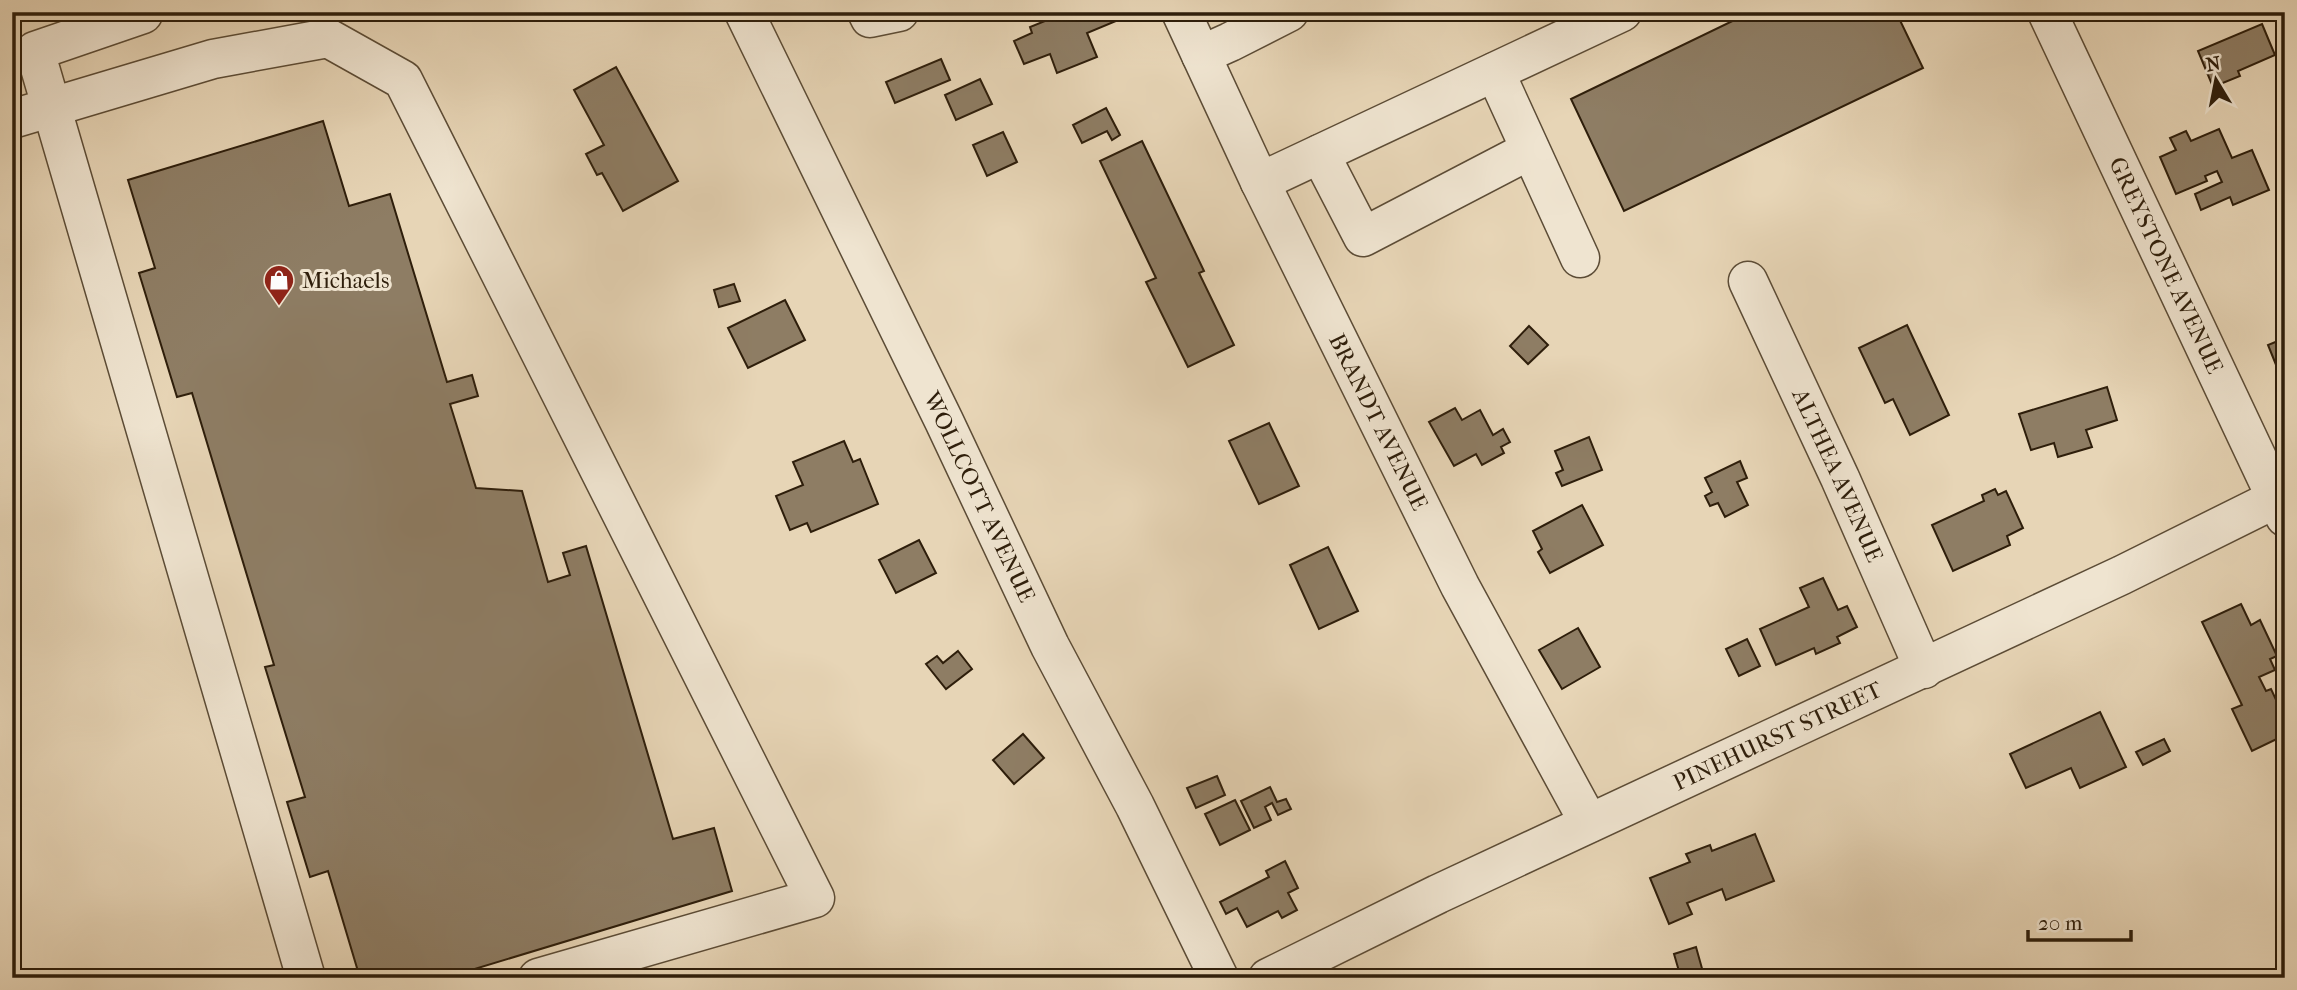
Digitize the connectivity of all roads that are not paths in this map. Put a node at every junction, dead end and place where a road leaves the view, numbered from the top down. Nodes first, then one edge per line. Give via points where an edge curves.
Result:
1 (744, 12) edge
2 (867, 12) edge
3 (899, 12) edge
4 (1181, 12) edge
5 (1289, 12) edge
6 (1622, 12) edge
7 (2047, 12) edge
8 (143, 14) dead end
9 (1201, 55) junction
10 (1495, 72) junction
11 (51, 107) junction
12 (12, 119) edge
13 (1530, 150) junction
14 (1320, 154) junction
15 (1260, 182) junction
16 (1580, 258) dead end
17 (1748, 281) dead end
18 (2282, 503) edge
19 (1924, 669) junction
20 (1589, 823) junction
21 (306, 978) edge
22 (538, 978) edge
23 (1219, 978) edge
24 (1268, 978) edge

1 - 23 street, WOLLCOTT AVENUE via 1050,646
2 - 3 street via 870,18
4 - 9 street, BRANDT AVENUE
5 - 9 street
6 - 10 street
7 - 18 street, GREYSTONE AVENUE
8 - 11 street via 35,51
9 - 15 street, BRANDT AVENUE
10 - 13 street
10 - 14 street
11 - 12 street
11 - 21 street
11 - 22 street via 213,59 328,38 403,79 815,898
13 - 14 street via 1363,237
13 - 16 street
14 - 15 street
15 - 20 street, BRANDT AVENUE via 1460,586
17 - 19 street, ALTHEA AVENUE
18 - 19 street, PINEHURST STREET
19 - 20 street, PINEHURST STREET
20 - 24 street, PINEHURST STREET

